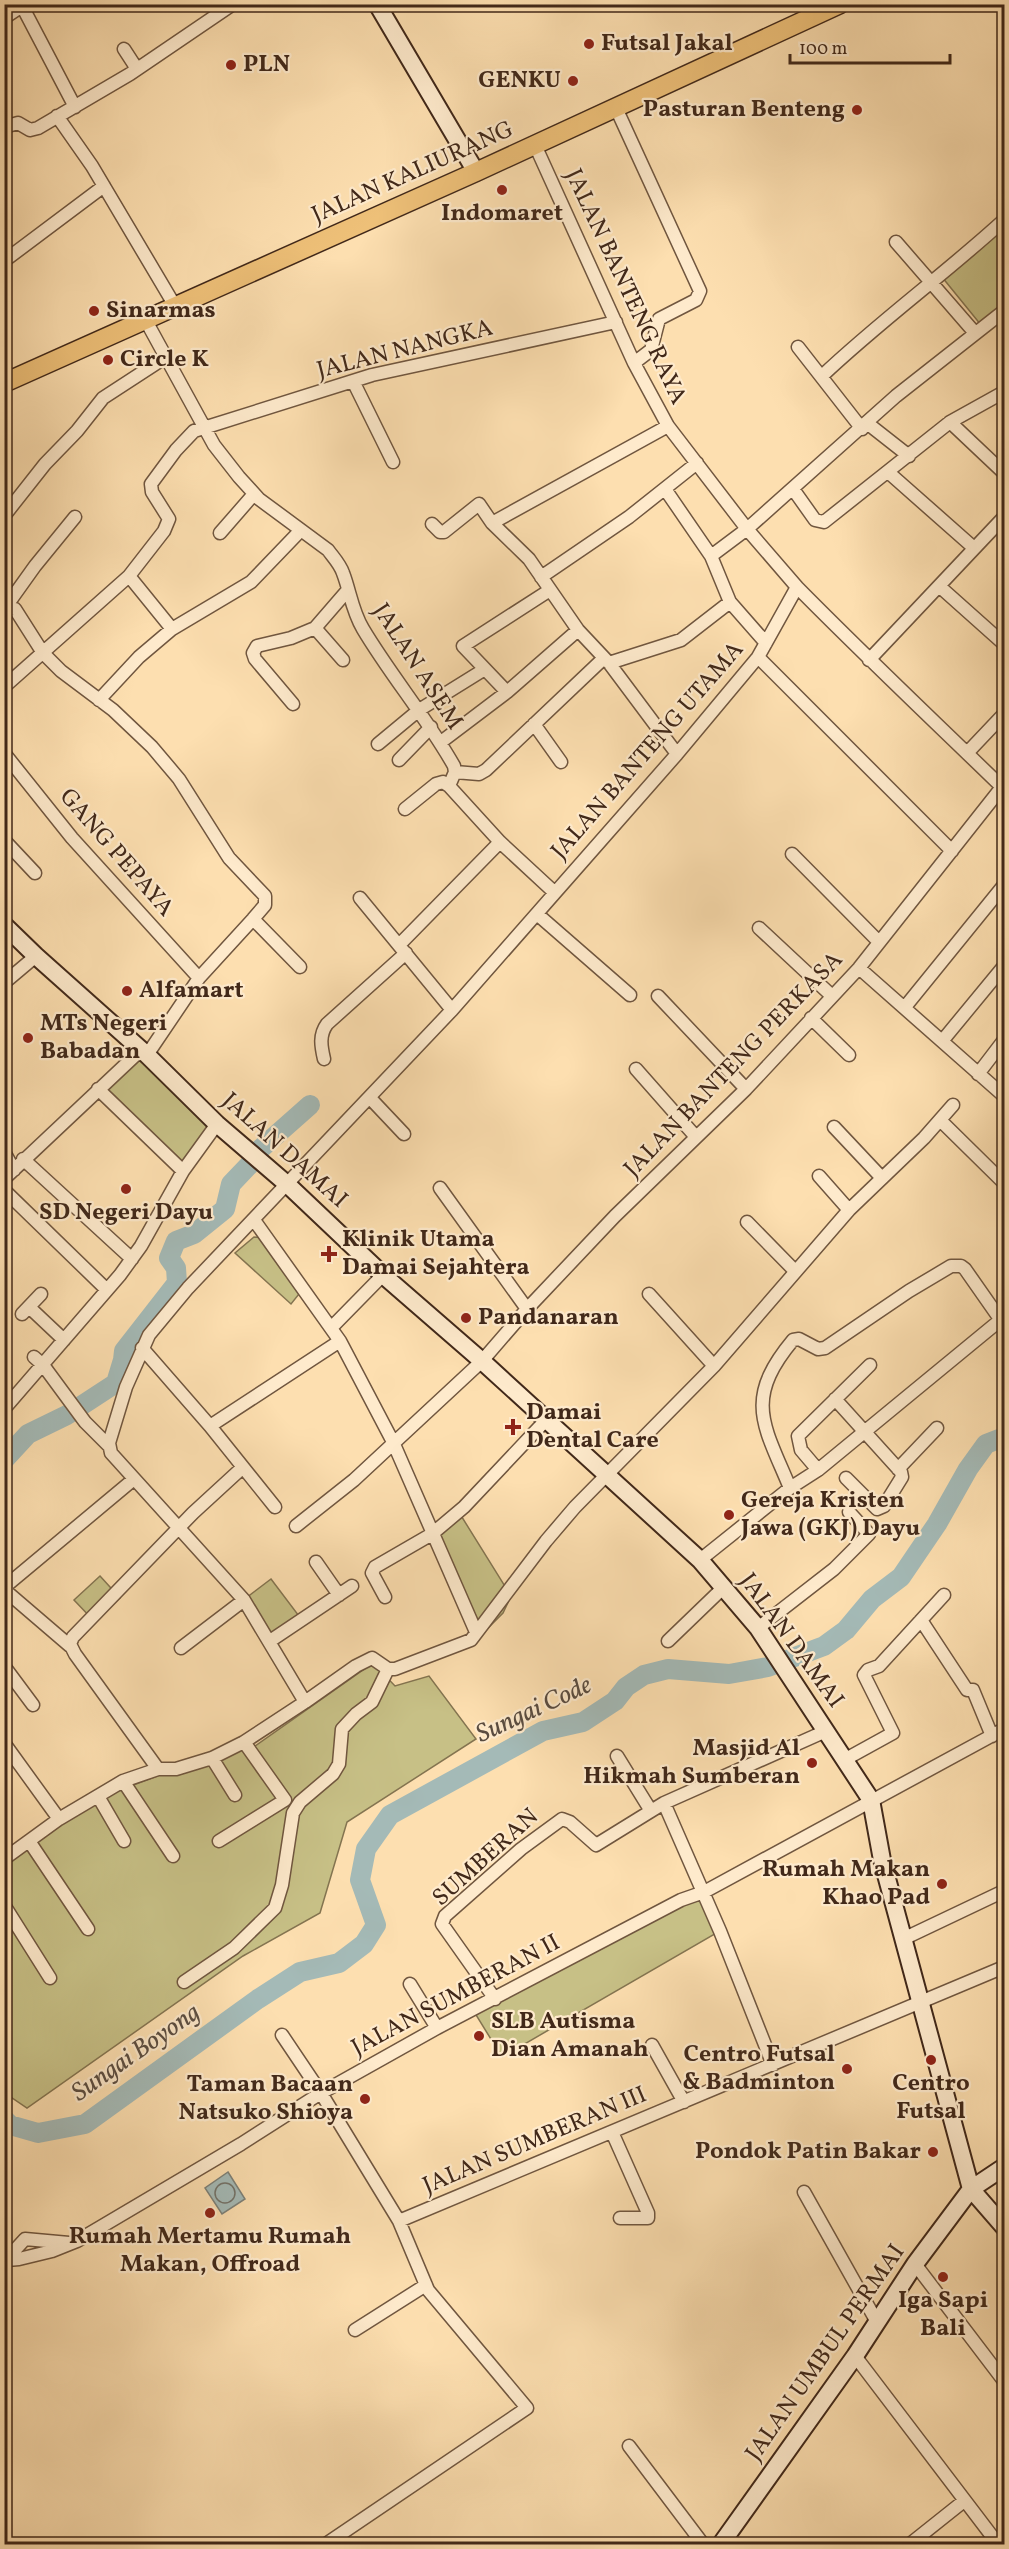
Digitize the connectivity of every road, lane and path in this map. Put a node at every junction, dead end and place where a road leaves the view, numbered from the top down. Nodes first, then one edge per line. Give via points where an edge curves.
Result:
1 (233, 4) edge
2 (377, 4) edge
3 (840, 4) edge
4 (22, 5) edge
5 (4, 18) edge
6 (124, 49) dead end
7 (137, 69) junction
8 (75, 107) junction
9 (616, 108) junction
10 (57, 116) junction
11 (4, 127) edge
12 (535, 145) junction
13 (476, 172) junction
14 (104, 186) junction
15 (1005, 220) edge
16 (896, 242) dead end
17 (4, 261) edge
18 (933, 283) junction
19 (175, 306) junction
20 (1005, 311) edge
21 (145, 319) junction
22 (616, 322) junction
23 (975, 333) junction
24 (798, 346) dead end
25 (166, 357) junction
26 (634, 363) junction
27 (822, 376) junction
28 (353, 381) junction
29 (4, 383) edge
30 (1005, 392) edge
31 (950, 422) junction
32 (668, 426) junction
33 (864, 426) junction
34 (206, 427) junction
35 (909, 456) junction
36 (393, 462) dead end
37 (697, 463) junction
38 (888, 472) junction
39 (1005, 473) edge
40 (665, 489) junction
41 (793, 489) junction
42 (254, 494) junction
43 (4, 516) edge
44 (75, 517) dead end
45 (1005, 517) edge
46 (492, 523) junction
47 (432, 524) dead end
48 (301, 530) junction
49 (747, 530) junction
50 (219, 533) dead end
51 (974, 548) junction
52 (711, 556) junction
53 (129, 576) junction
54 (541, 577) junction
55 (345, 582) junction
56 (939, 586) junction
57 (797, 587) junction
58 (550, 590) junction
59 (730, 602) junction
60 (5, 608) edge
61 (315, 628) junction
62 (172, 629) junction
63 (578, 630) junction
64 (766, 643) junction
65 (1005, 644) edge
66 (43, 654) junction
67 (758, 657) junction
68 (343, 660) dead end
69 (606, 660) junction
70 (869, 660) junction
71 (485, 669) junction
72 (4, 687) edge
73 (507, 692) junction
74 (99, 700) junction
75 (293, 704) dead end
76 (419, 710) junction
77 (1005, 714) edge
78 (534, 724) junction
79 (431, 727) junction
80 (441, 742) junction
81 (378, 744) dead end
82 (968, 752) junction
83 (4, 753) edge
84 (677, 754) junction
85 (399, 760) dead end
86 (561, 762) dead end
87 (455, 772) junction
88 (449, 786) junction
89 (1003, 788) edge
90 (405, 809) dead end
91 (4, 840) edge
92 (500, 842) junction
93 (952, 851) junction
94 (792, 854) dead end
95 (35, 873) dead end
96 (1005, 885) edge
97 (554, 892) junction
98 (360, 898) dead end
99 (537, 914) junction
100 (253, 919) junction
101 (4, 925) edge
102 (759, 928) dead end
103 (879, 942) junction
104 (402, 949) junction
105 (36, 956) junction
106 (1005, 966) edge
107 (300, 967) dead end
108 (859, 968) junction
109 (199, 978) junction
110 (4, 983) edge
111 (630, 995) dead end
112 (657, 996) dead end
113 (832, 996) junction
114 (905, 1007) junction
115 (452, 1010) junction
116 (811, 1018) junction
117 (943, 1040) junction
118 (1005, 1040) edge
119 (144, 1052) junction
120 (849, 1055) dead end
121 (324, 1059) dead end
122 (636, 1069) dead end
123 (978, 1074) junction
124 (98, 1089) junction
125 (746, 1089) junction
126 (1005, 1096) edge
127 (370, 1098) junction
128 (953, 1105) dead end
129 (940, 1120) junction
130 (217, 1124) junction
131 (834, 1127) dead end
132 (404, 1134) dead end
133 (696, 1137) junction
134 (4, 1152) edge
135 (23, 1160) junction
136 (183, 1171) junction
137 (9, 1174) edge
138 (819, 1176) dead end
139 (880, 1178) junction
140 (1005, 1183) edge
141 (288, 1185) junction
142 (440, 1188) dead end
143 (4, 1190) edge
144 (849, 1210) junction
145 (254, 1220) junction
146 (747, 1222) dead end
147 (132, 1259) junction
148 (795, 1271) junction
149 (383, 1275) junction
150 (105, 1289) junction
151 (41, 1294) dead end
152 (649, 1294) dead end
153 (527, 1309) junction
154 (1003, 1318) edge
155 (331, 1328) junction
156 (63, 1338) junction
157 (340, 1341) junction
158 (142, 1348) junction
159 (482, 1361) junction
160 (40, 1362) junction
161 (870, 1365) dead end
162 (714, 1366) junction
163 (835, 1399) junction
164 (5, 1409) edge
165 (546, 1420) junction
166 (210, 1426) junction
167 (937, 1428) dead end
168 (864, 1431) junction
169 (393, 1442) junction
170 (109, 1446) junction
171 (242, 1468) junction
172 (898, 1469) junction
173 (818, 1470) junction
174 (606, 1476) junction
175 (846, 1478) dead end
176 (134, 1479) junction
177 (790, 1488) junction
178 (275, 1508) dead end
179 (849, 1512) dead end
180 (180, 1526) junction
181 (296, 1526) dead end
182 (432, 1534) junction
183 (700, 1560) junction
184 (316, 1562) dead end
185 (6, 1586) edge
186 (352, 1586) dead end
187 (724, 1587) junction
188 (339, 1595) junction
189 (944, 1595) dead end
190 (386, 1597) dead end
191 (244, 1600) junction
192 (921, 1620) junction
193 (758, 1628) junction
194 (476, 1632) junction
195 (270, 1641) junction
196 (668, 1641) dead end
197 (70, 1646) junction
198 (181, 1648) dead end
199 (5, 1669) edge
200 (388, 1669) junction
201 (305, 1702) junction
202 (33, 1705) dead end
203 (1005, 1729) edge
204 (826, 1731) junction
205 (992, 1736) junction
206 (244, 1742) junction
207 (4, 1743) edge
208 (616, 1756) dead end
209 (212, 1758) junction
210 (844, 1760) junction
211 (158, 1769) junction
212 (123, 1781) junction
213 (236, 1796) dead end
214 (99, 1797) junction
215 (871, 1800) junction
216 (664, 1803) junction
217 (651, 1811) junction
218 (59, 1819) junction
219 (29, 1841) junction
220 (124, 1841) dead end
221 (219, 1841) dead end
222 (173, 1856) dead end
223 (4, 1859) edge
224 (1005, 1891) edge
225 (704, 1892) junction
226 (4, 1905) edge
227 (88, 1929) dead end
228 (903, 1939) junction
229 (1005, 1967) edge
230 (50, 1978) dead end
231 (184, 1982) dead end
232 (410, 1984) dead end
233 (495, 1999) junction
234 (921, 2004) junction
235 (437, 2028) junction
236 (282, 2035) dead end
237 (652, 2045) dead end
238 (773, 2065) junction
239 (321, 2093) junction
240 (684, 2102) junction
241 (612, 2132) junction
242 (1005, 2167) edge
243 (971, 2189) junction
244 (804, 2192) dead end
245 (620, 2218) dead end
246 (399, 2221) junction
247 (1005, 2227) edge
248 (69, 2242) junction
249 (6, 2261) edge
250 (915, 2264) junction
251 (426, 2285) junction
252 (877, 2322) junction
253 (355, 2330) dead end
254 (855, 2356) junction
255 (1005, 2381) edge
256 (629, 2446) dead end
257 (964, 2501) junction
258 (326, 2544) edge
259 (703, 2544) edge
260 (721, 2544) edge
261 (910, 2544) edge
262 (998, 2544) edge

1 - 7 street
2 - 13 main road
3 - 9 main road, JALAN KALIURANG
4 - 5 street
4 - 8 street
6 - 7 street
7 - 8 street
8 - 10 street
9 - 12 main road, JALAN KALIURANG
9 - 26 street via 700,291 696,300 659,319 651,350
10 - 11 street via 30,130 18,123
10 - 14 street
12 - 13 main road, JALAN KALIURANG
12 - 22 street, JALAN BANTENG RAYA
13 - 19 main road, JALAN KALIURANG
14 - 17 street
14 - 19 street
15 - 18 street
16 - 18 street
18 - 23 street
18 - 27 street via 881,322
19 - 21 main road, JALAN KALIURANG
20 - 23 street
21 - 25 street, JALAN ASEM
21 - 29 main road, JALAN KALIURANG
22 - 26 street, JALAN BANTENG RAYA
22 - 28 street, JALAN NANGKA via 417,363
23 - 33 street
24 - 27 street
25 - 34 street, JALAN ASEM
25 - 43 street via 103,398
26 - 32 street, JALAN BANTENG RAYA
27 - 33 street
28 - 34 street, JALAN NANGKA
28 - 36 street
30 - 31 street
31 - 35 street
31 - 39 street
32 - 37 street, JALAN BANTENG RAYA
32 - 46 street
33 - 35 street
33 - 41 street
34 - 42 street, JALAN ASEM via 214,445
34 - 53 street, JALAN NANGKA via 194,431 151,484 169,522
35 - 38 street
37 - 40 street
37 - 49 street, JALAN BANTENG RAYA
38 - 41 street via 824,522 815,520
38 - 51 street
40 - 52 street
40 - 54 street
41 - 49 street
42 - 48 street, JALAN ASEM
42 - 50 street
44 - 60 street
45 - 51 street
46 - 47 street via 479,504 444,532
46 - 54 street via 529,559
48 - 55 street, JALAN ASEM via 328,550
48 - 62 street via 251,582
49 - 52 street
49 - 57 street
51 - 56 street
52 - 59 street
53 - 62 street
53 - 66 street
54 - 58 street
55 - 61 street
55 - 76 street, JALAN ASEM via 361,626
56 - 65 street
56 - 70 street
57 - 64 street, JALAN BANTENG UTAMA
57 - 70 street
58 - 63 street
58 - 71 street via 462,646
59 - 64 street
59 - 69 street via 681,640
60 - 66 street via 15,609
61 - 68 street
61 - 75 street via 257,646 253,653
62 - 74 street
63 - 69 street
63 - 73 street
64 - 67 street, JALAN BANTENG UTAMA
66 - 72 street
66 - 74 street
67 - 84 street, JALAN BANTENG UTAMA
67 - 93 street
69 - 78 street
69 - 84 street
70 - 82 street
71 - 73 street
71 - 76 street
73 - 80 street
74 - 100 street via 159,755 179,779 229,858 263,893 264,905
76 - 79 street, JALAN ASEM
76 - 81 street
77 - 82 street
78 - 86 street
78 - 87 street via 479,774
79 - 80 street, JALAN ASEM
79 - 85 street
80 - 87 street, JALAN ASEM
82 - 89 street
83 - 109 street, GANG PEPAYA via 72,838
84 - 97 street, JALAN BANTENG UTAMA
87 - 88 street
88 - 90 street via 439,782
88 - 92 street
89 - 93 street, JALAN BANTENG PERKASA
91 - 95 street
92 - 97 street
92 - 104 street
93 - 103 street, JALAN BANTENG PERKASA
94 - 103 street
96 - 114 street
97 - 99 street, JALAN BANTENG UTAMA
98 - 104 street
99 - 111 street
99 - 115 street, JALAN BANTENG UTAMA
100 - 107 street
100 - 109 street
101 - 105 main road, JALAN DAMAI
102 - 113 street
103 - 108 street, JALAN BANTENG PERKASA
104 - 115 street
104 - 121 street via 323,1029
105 - 110 street
105 - 119 main road, JALAN DAMAI
106 - 117 street
108 - 113 street, JALAN BANTENG PERKASA
108 - 114 street
109 - 119 street
112 - 125 street
113 - 116 street, JALAN BANTENG PERKASA
114 - 117 street
115 - 127 street, JALAN BANTENG UTAMA
116 - 120 street
116 - 125 street, JALAN BANTENG PERKASA
117 - 123 street
118 - 123 street
119 - 124 street
119 - 130 main road, JALAN DAMAI
122 - 133 street
123 - 126 street
124 - 135 street
124 - 136 street
125 - 133 street, JALAN BANTENG PERKASA
127 - 132 street
127 - 141 street, JALAN BANTENG UTAMA
128 - 129 street
129 - 139 street
129 - 140 street
130 - 136 street
130 - 141 main road, JALAN DAMAI
131 - 139 street
133 - 153 street, JALAN BANTENG PERKASA
134 - 137 street
135 - 137 street
135 - 147 street
136 - 147 street
138 - 144 street
139 - 144 street
141 - 145 street, JALAN BANTENG UTAMA
141 - 149 main road, JALAN DAMAI
142 - 153 street
143 - 150 street
144 - 148 street
145 - 155 street
145 - 158 street, JALAN BANTENG UTAMA via 188,1288
146 - 148 street
147 - 150 street
148 - 162 street
149 - 155 street
149 - 159 main road, JALAN DAMAI
150 - 156 street
151 - 156 street via 26,1310
152 - 162 street
153 - 159 street, JALAN BANTENG PERKASA
154 - 168 street
154 - 177 street via 965,1269 951,1266 825,1348 793,1340 769,1377 761,1401 764,1422
155 - 157 street
156 - 160 street
157 - 166 street
157 - 169 street
158 - 166 street
158 - 170 street, JALAN BANTENG UTAMA
159 - 165 main road, JALAN DAMAI
159 - 169 street, JALAN BANTENG PERKASA
160 - 164 street
160 - 170 street via 85,1422
161 - 163 street
162 - 174 street
163 - 168 street
163 - 173 street via 798,1436 801,1450
165 - 174 main road, JALAN DAMAI
165 - 182 street via 486,1486
166 - 171 street
167 - 172 street
168 - 172 street
168 - 173 street
169 - 181 street, JALAN BANTENG PERKASA via 354,1480
169 - 182 street
170 - 176 street
171 - 178 street
171 - 180 street
172 - 175 street via 902,1477 880,1509
173 - 177 street
174 - 183 main road, JALAN DAMAI
174 - 194 street via 546,1541
176 - 180 street
176 - 185 street
177 - 183 street
179 - 193 street via 869,1534 834,1569
180 - 191 street
180 - 197 street via 73,1637
182 - 190 street via 375,1567 372,1573
182 - 194 street
183 - 187 main road, JALAN DAMAI
184 - 188 street
185 - 197 street via 7,1592
186 - 188 street
187 - 193 main road, JALAN DAMAI
187 - 196 street
188 - 195 street
189 - 192 street
191 - 195 street
191 - 198 street
192 - 205 street via 967,1690 973,1690
192 - 210 street via 879,1666 864,1676 893,1733
193 - 204 main road, JALAN DAMAI
194 - 200 street via 462,1645
195 - 201 street
197 - 211 street
199 - 202 street
200 - 201 street via 372,1658
200 - 231 street via 372,1702 342,1729 339,1764 333,1774 293,1812 287,1861 275,1908 234,1948
201 - 206 street
203 - 205 street, JALAN SUMBERAN II
204 - 210 main road, JALAN DAMAI
204 - 216 street, SUMBERAN
205 - 215 street, JALAN SUMBERAN II
206 - 209 street
206 - 221 street via 285,1800
207 - 218 street
208 - 217 street
209 - 211 street via 176,1769
209 - 213 street
210 - 215 main road, JALAN DAMAI
211 - 212 street
212 - 214 street
212 - 222 street
214 - 218 street
214 - 220 street
215 - 225 street, JALAN SUMBERAN II
215 - 228 main road, JALAN DAMAI
216 - 217 street, SUMBERAN
216 - 225 street
217 - 233 street, SUMBERAN via 596,1845 567,1819 557,1821 445,1916 445,1930
218 - 219 street
219 - 223 street
219 - 227 street
224 - 228 street
225 - 233 street, JALAN SUMBERAN II via 681,1900
225 - 238 street
226 - 230 street
228 - 234 main road, JALAN DAMAI
229 - 234 street, JALAN SUMBERAN III
232 - 235 street
233 - 235 street, JALAN SUMBERAN II
234 - 238 street, JALAN SUMBERAN III
234 - 243 main road, JALAN DAMAI
235 - 239 street, JALAN SUMBERAN II
236 - 239 street
237 - 240 street
238 - 240 street, JALAN SUMBERAN III
239 - 246 street
239 - 248 street, JALAN SUMBERAN II via 77,2241
240 - 241 street, JALAN SUMBERAN III
241 - 245 street via 648,2213 644,2219
241 - 246 street, JALAN SUMBERAN III
242 - 243 main road
243 - 247 main road, JALAN DAMAI
243 - 250 main road, JALAN UMBUL PERMAI
244 - 252 street
246 - 251 street
248 - 249 street, JALAN SUMBERAN II via 52,2251
248 - 249 street, JALAN SUMBERAN II via 25,2239
250 - 252 main road, JALAN UMBUL PERMAI
250 - 255 street
251 - 253 street
251 - 258 street via 527,2408
252 - 254 main road, JALAN UMBUL PERMAI
254 - 257 street
254 - 260 main road, JALAN UMBUL PERMAI
256 - 259 street
257 - 261 street
257 - 262 street

